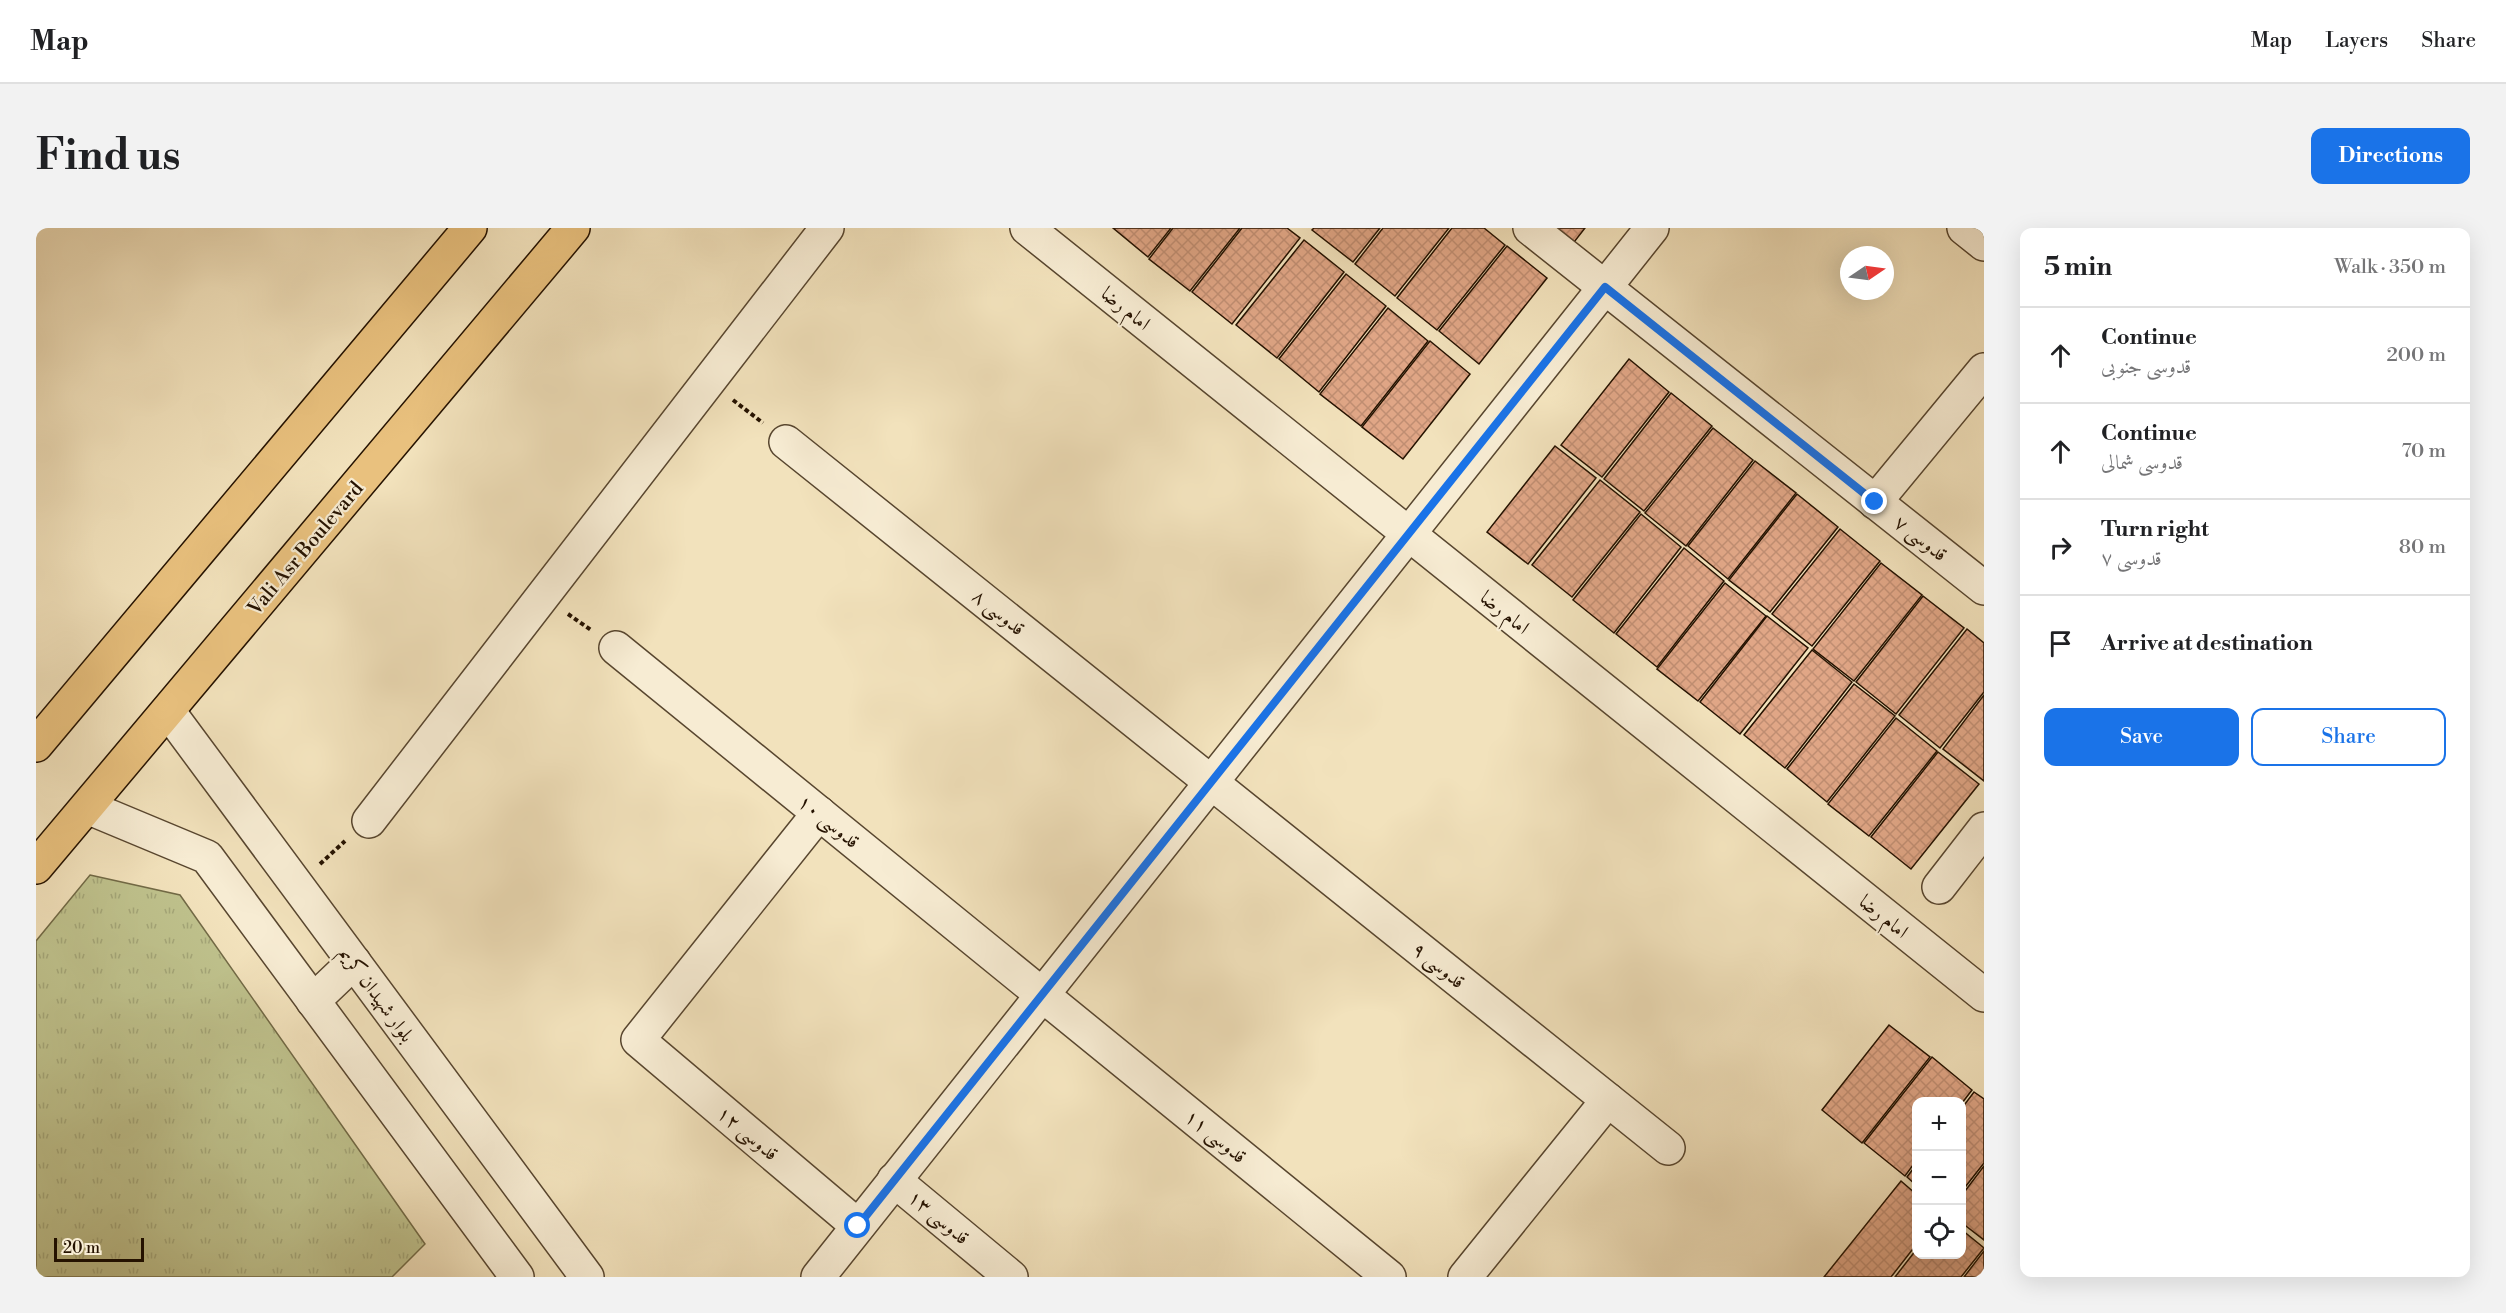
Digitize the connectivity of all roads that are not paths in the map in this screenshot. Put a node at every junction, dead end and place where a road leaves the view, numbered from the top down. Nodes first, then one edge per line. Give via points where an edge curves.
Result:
1 (470, 228) edge
2 (573, 228) edge
3 (827, 228) edge
4 (1027, 228) edge
5 (1530, 228) edge
6 (1652, 228) edge
7 (1964, 228) edge
8 (1984, 244) edge
9 (1605, 287) junction
10 (1984, 370) edge
11 (786, 442) road end
12 (1875, 502) junction
13 (1408, 534) junction
14 (1984, 588) edge
15 (616, 648) road end
16 (168, 711) junction
17 (36, 745) edge
18 (1211, 782) junction
19 (87, 807) junction
20 (819, 813) junction
21 (369, 821) road end
22 (1984, 830) edge
23 (36, 867) edge
24 (1939, 887) dead end
25 (354, 962) junction
26 (1043, 994) junction
27 (1984, 995) edge
28 (313, 1002) junction
29 (1608, 1100) junction
30 (1668, 1148) dead end
31 (894, 1180) junction
32 (858, 1226) junction
33 (518, 1277) edge
34 (587, 1277) edge
35 (818, 1277) edge
36 (1011, 1277) edge
37 (1389, 1277) edge
38 (1465, 1277) edge

1 - 17 main road
2 - 16 main road, Vali Asr Boulevard
3 - 21 street
4 - 13 street, امام رضا
5 - 9 street, قدوسی ۷
6 - 9 street
7 - 8 street
9 - 12 street, قدوسی ۷
9 - 13 street
10 - 12 street
11 - 18 street, قدوسی ۸
12 - 14 street, قدوسی ۷
13 - 18 street
13 - 27 street, امام رضا
15 - 20 street, قدوسی ۱۰
16 - 19 main road, Vali Asr Boulevard
16 - 25 street, بلوار شهیدان کریم
18 - 26 street
18 - 29 street, قدوسی ۹
19 - 23 main road, Vali Asr Boulevard
19 - 28 street via 207,858
20 - 26 street, قدوسی ۱۰
20 - 32 street, قدوسی ۱۲ via 638,1040
22 - 24 street
25 - 28 street
25 - 34 street, بلوار شهیدان کریم
26 - 31 street
26 - 37 street, قدوسی ۱۱
28 - 33 street
29 - 30 street, قدوسی ۹
29 - 38 street
31 - 32 street
31 - 36 street, قدوسی ۱۳
32 - 35 street

